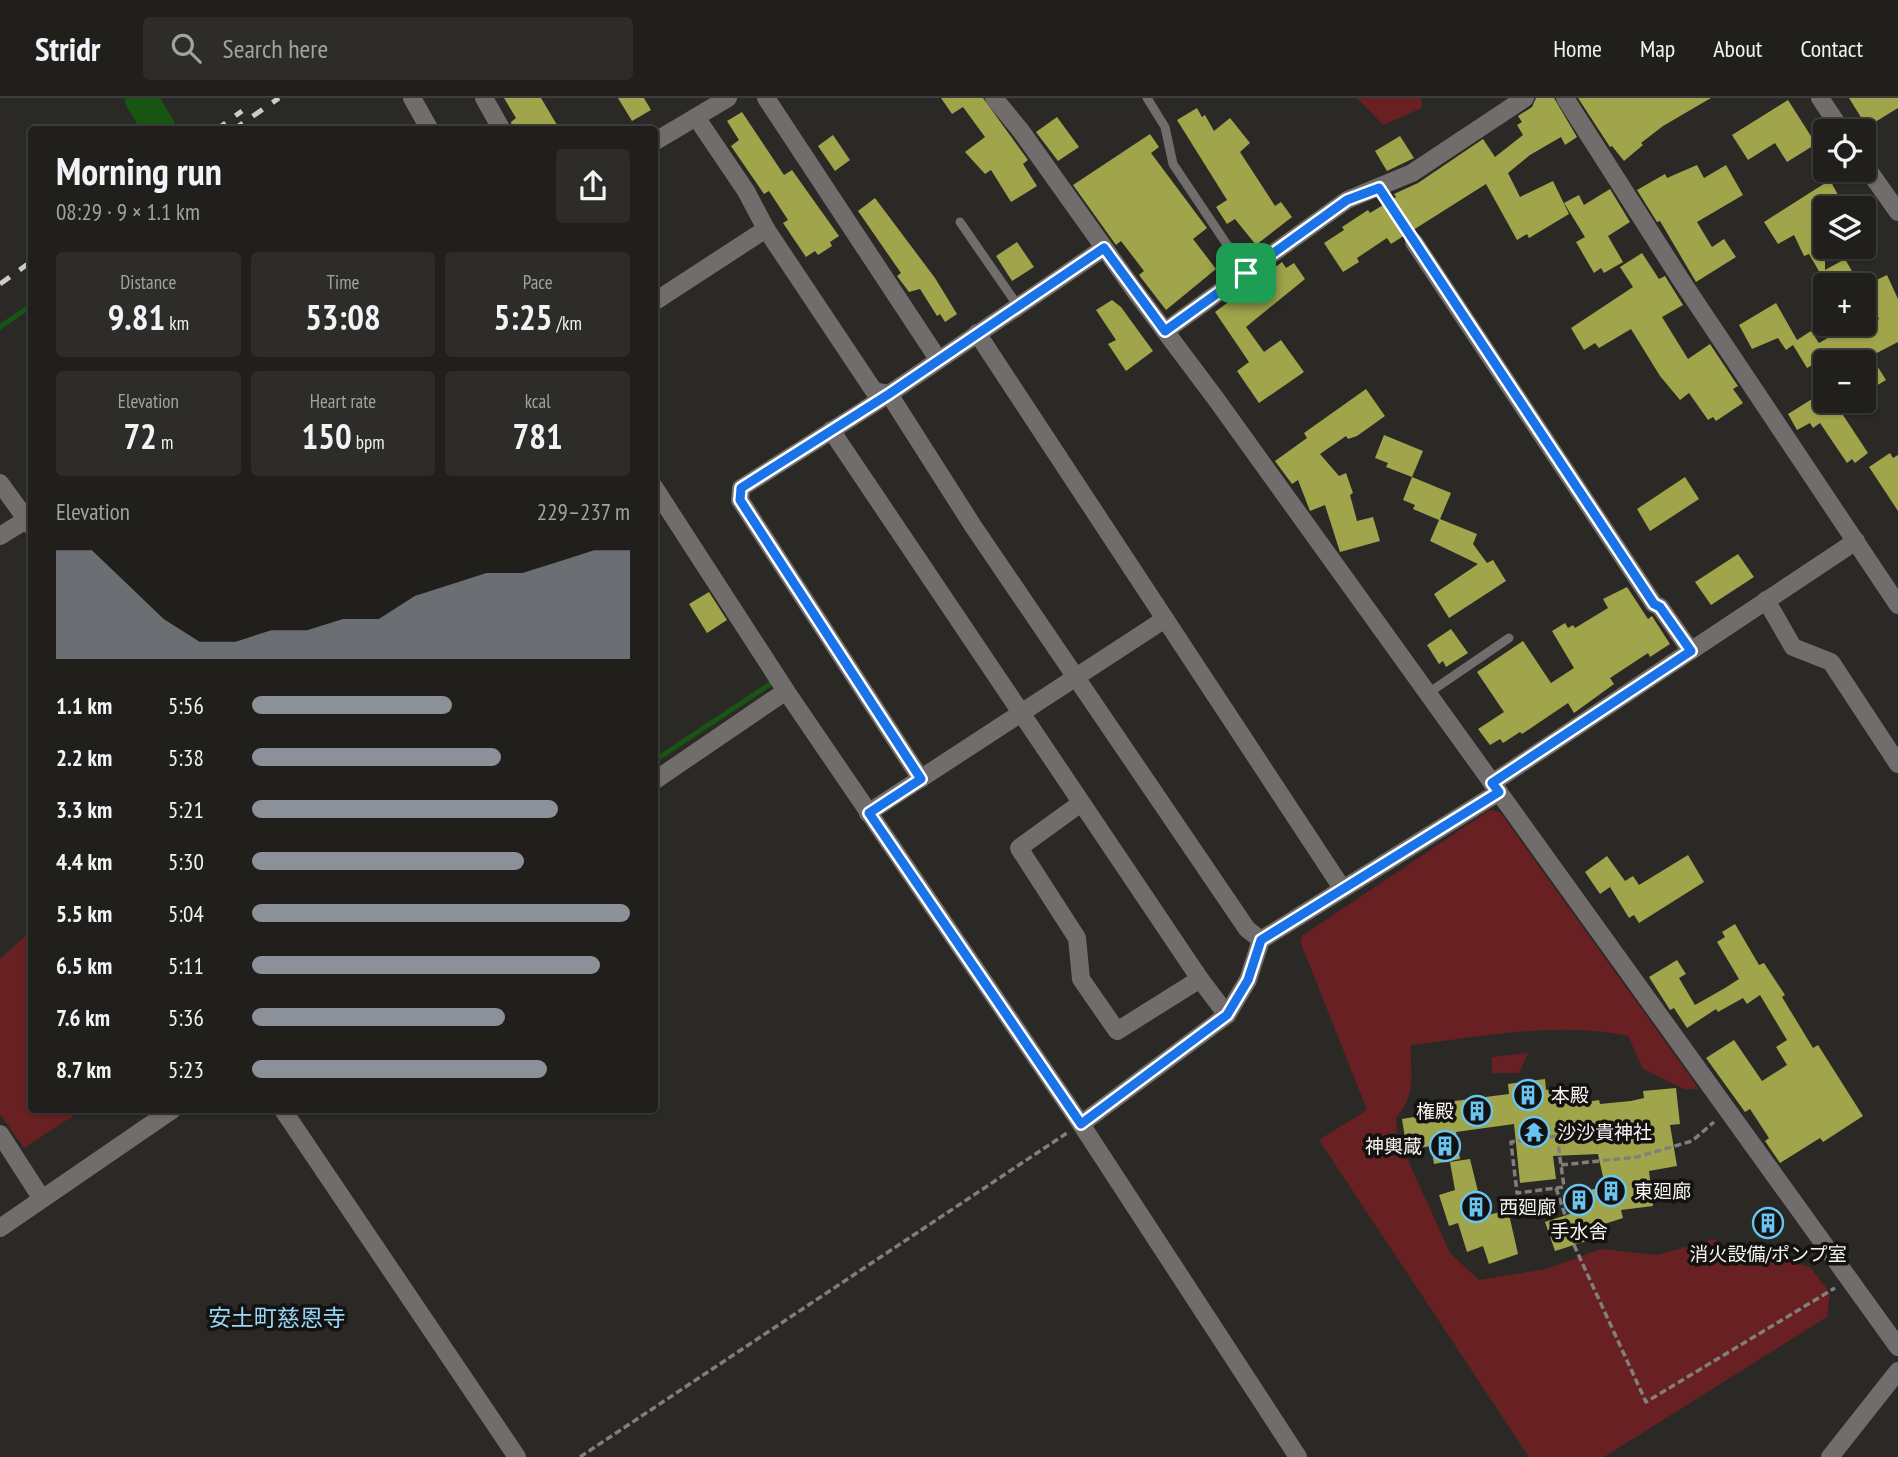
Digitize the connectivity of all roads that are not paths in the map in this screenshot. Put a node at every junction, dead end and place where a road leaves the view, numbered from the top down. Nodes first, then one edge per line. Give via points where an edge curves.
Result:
1 (412, 98) edge
2 (484, 98) edge
3 (728, 98) edge
4 (766, 98) edge
5 (994, 98) edge
6 (1147, 98) edge
7 (1525, 98) edge
8 (1565, 98) edge
9 (1820, 98) edge
10 (696, 117) junction
11 (1834, 119) edge
12 (428, 126) edge
13 (500, 126) edge
14 (658, 140) edge
15 (1876, 181) edge
16 (1898, 212) edge
17 (960, 222) dead end
18 (766, 229) junction
19 (1415, 242) road end
20 (1104, 248) junction
21 (1246, 273) junction
22 (658, 300) edge
23 (1018, 306) junction
24 (1165, 331) junction
25 (977, 333) junction
26 (938, 359) junction
27 (889, 394) junction
28 (831, 430) junction
29 (0, 483) edge
30 (658, 493) edge
31 (28, 520) edge
32 (28, 522) edge
33 (0, 536) edge
34 (1856, 541) junction
35 (1766, 600) junction
36 (1898, 605) edge
37 (1165, 619) junction
38 (1509, 638) dead end
39 (1691, 651) junction
40 (1077, 677) junction
41 (786, 691) junction
42 (1427, 694) junction
43 (1021, 713) junction
44 (1898, 764) edge
45 (658, 778) edge
46 (921, 779) junction
47 (1495, 788) junction
48 (1081, 803) junction
49 (869, 813) junction
50 (1342, 888) junction
51 (1261, 940) junction
52 (1200, 979) junction
53 (1227, 1015) junction
54 (168, 1113) edge
55 (285, 1113) edge
56 (1081, 1124) junction
57 (0, 1134) edge
58 (42, 1199) junction
59 (0, 1228) edge
60 (1898, 1347) edge
61 (1898, 1371) edge
62 (517, 1457) edge
63 (1298, 1457) edge
64 (1830, 1457) edge

1 - 12 street
2 - 13 street
3 - 10 street
4 - 26 street
5 - 20 street
6 - 21 lane via 1165,127 1174,164
7 - 21 street via 1412,173 1347,200
8 - 34 street
9 - 11 street
10 - 14 street
10 - 18 street
15 - 16 street
17 - 23 lane
18 - 22 street
18 - 27 street via 874,391
19 - 39 street via 1654,604
20 - 23 street
20 - 24 street
21 - 24 street
23 - 25 street
24 - 42 street
25 - 26 street
25 - 37 street
26 - 27 street
27 - 28 street
27 - 40 street
28 - 43 street
28 - 46 street via 741,488 740,500
29 - 31 street
30 - 41 street
32 - 33 street
34 - 35 street
34 - 36 street
35 - 39 street
35 - 44 street via 1793,647 1831,662
37 - 40 street
37 - 50 street
38 - 42 lane
39 - 47 street
40 - 43 street
40 - 51 street via 1247,929
41 - 45 street
41 - 49 street
42 - 47 street
43 - 46 street
43 - 48 street
46 - 49 street
47 - 50 street
47 - 60 street
48 - 52 street
48 - 52 street via 1019,848 1077,938 1081,979 1117,1031
49 - 56 street
50 - 51 street
51 - 53 street via 1248,980
52 - 53 street
53 - 56 street
54 - 58 street
55 - 62 street
56 - 63 street
57 - 58 street
58 - 59 street
61 - 64 street

